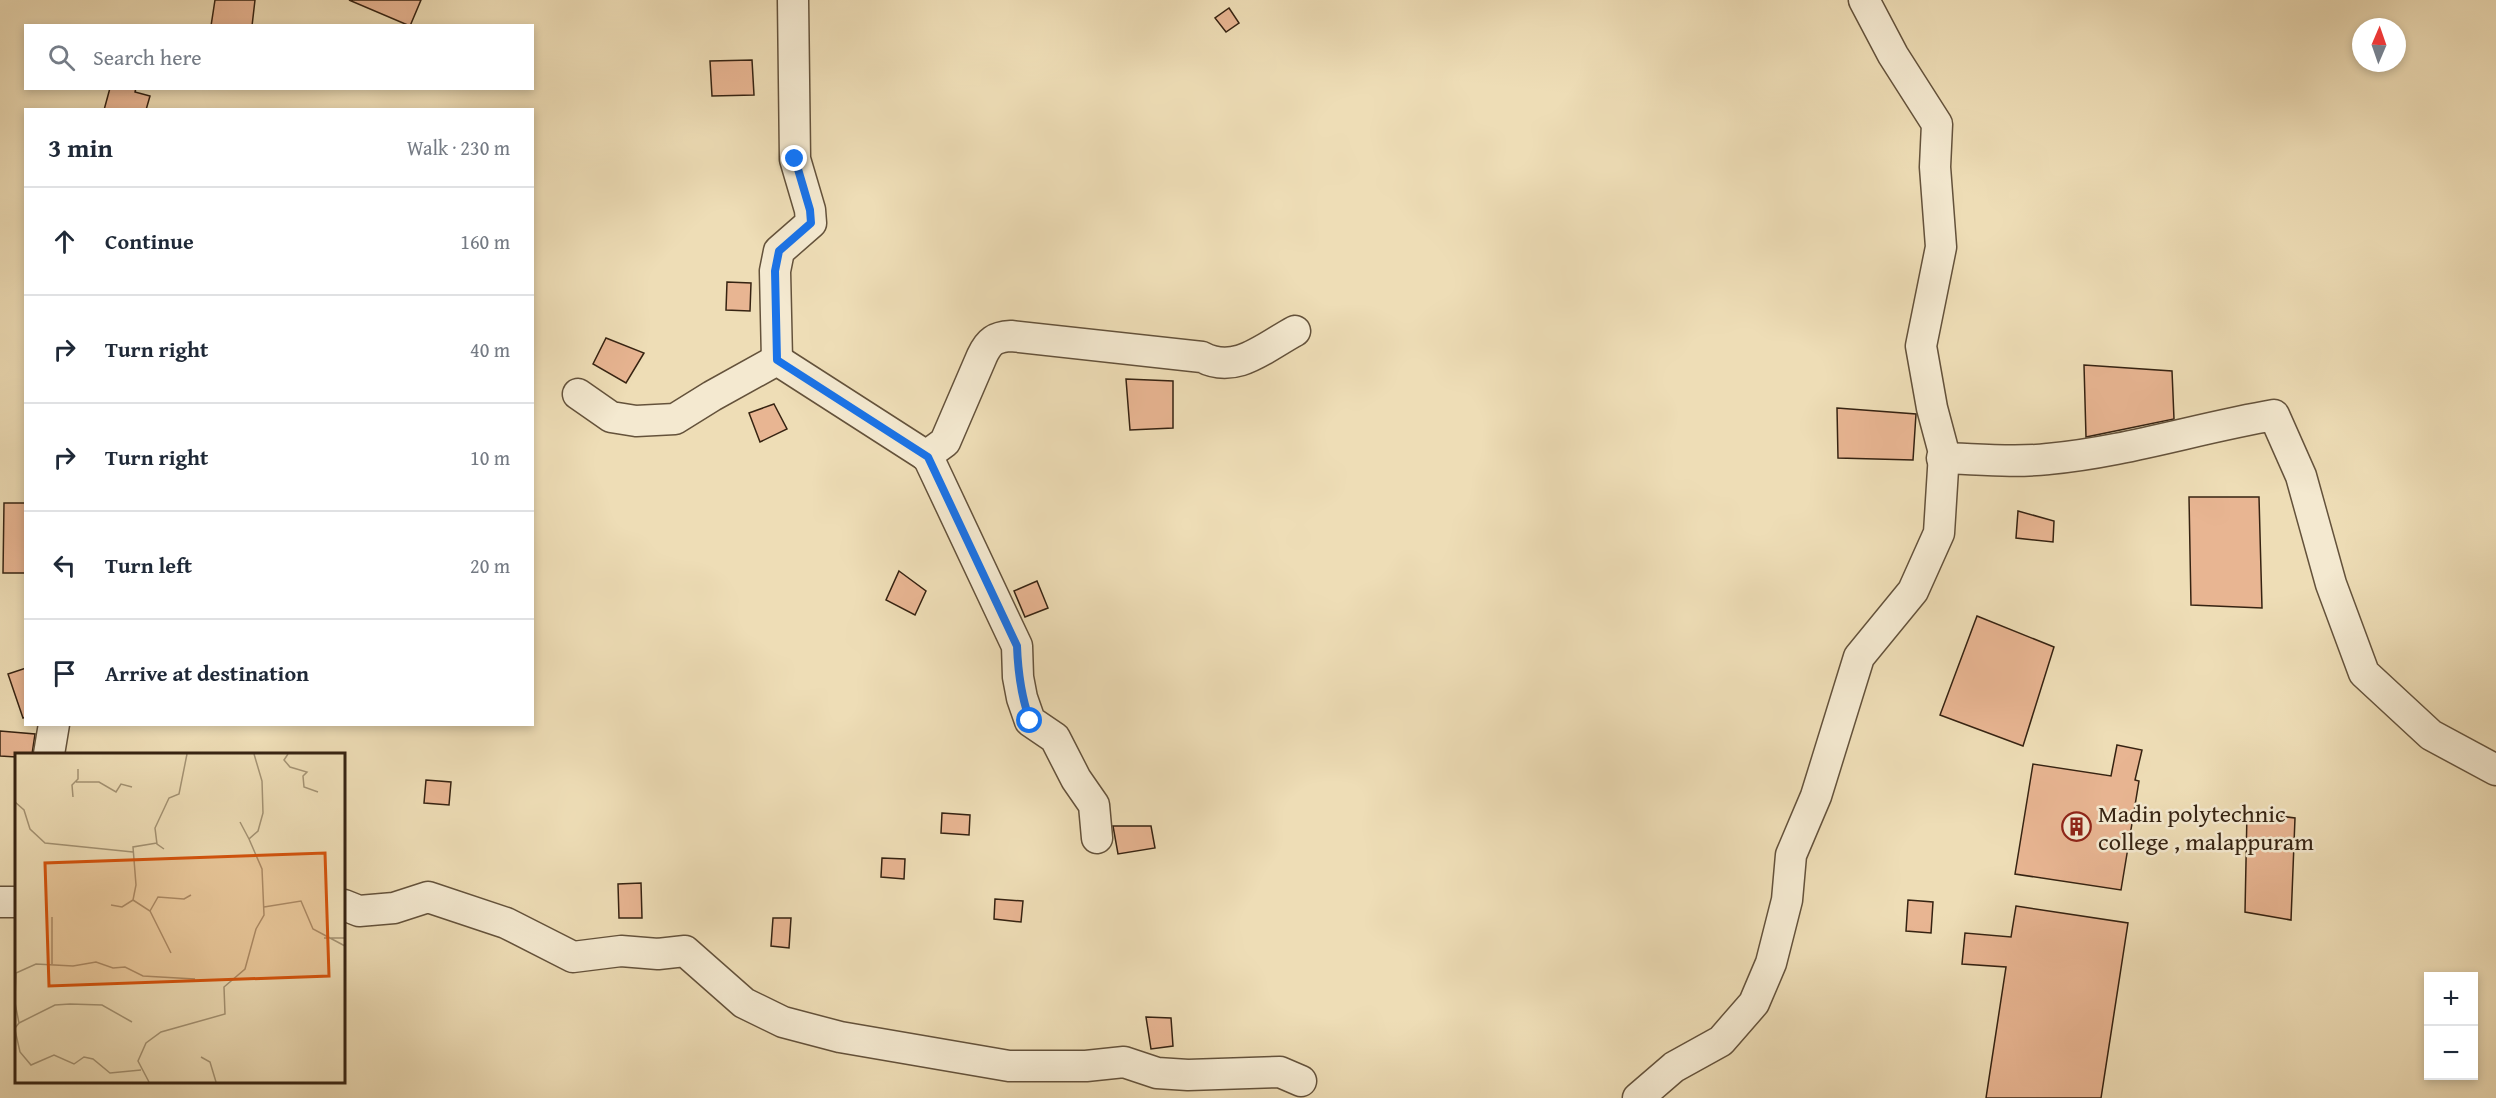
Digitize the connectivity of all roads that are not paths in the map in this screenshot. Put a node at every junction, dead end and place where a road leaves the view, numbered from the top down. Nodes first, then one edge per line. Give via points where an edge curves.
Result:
1 (793, 0) edge
2 (1864, 0) edge
3 (1295, 330) dead end
4 (777, 360) junction
5 (578, 394) dead end
6 (926, 456) junction
7 (1942, 459) junction
8 (54, 726) edge
9 (2496, 750) edge
10 (2462, 752) junction
11 (49, 753) edge
12 (2496, 770) edge
13 (1097, 838) dead end
14 (345, 905) edge
15 (1301, 1081) dead end
16 (1638, 1098) edge

1 - 4 street via 795,159 811,223 779,251 775,271
2 - 7 street via 1937,124 1935,166 1941,247 1920,346 1944,453
3 - 6 street via 1242,361 1229,364 1202,357 996,337 982,356 945,442
4 - 5 street via 675,419 636,421 611,417
4 - 6 street
6 - 13 street via 1017,646 1018,677 1030,721 1054,738 1094,805
7 - 10 street via 2047,460 2143,445 2274,415 2301,476 2331,584 2364,673 2431,735
7 - 16 street via 1939,532 1913,591 1859,657 1816,796 1791,855 1787,900 1772,963 1754,1003 1720,1041 1674,1067
8 - 11 street
9 - 10 street
10 - 12 street
14 - 15 street via 359,911 394,908 428,897 506,923 573,957 621,951 685,951 744,1003 783,1022 840,1037 1009,1066 1124,1062 1157,1073 1188,1076 1280,1072

